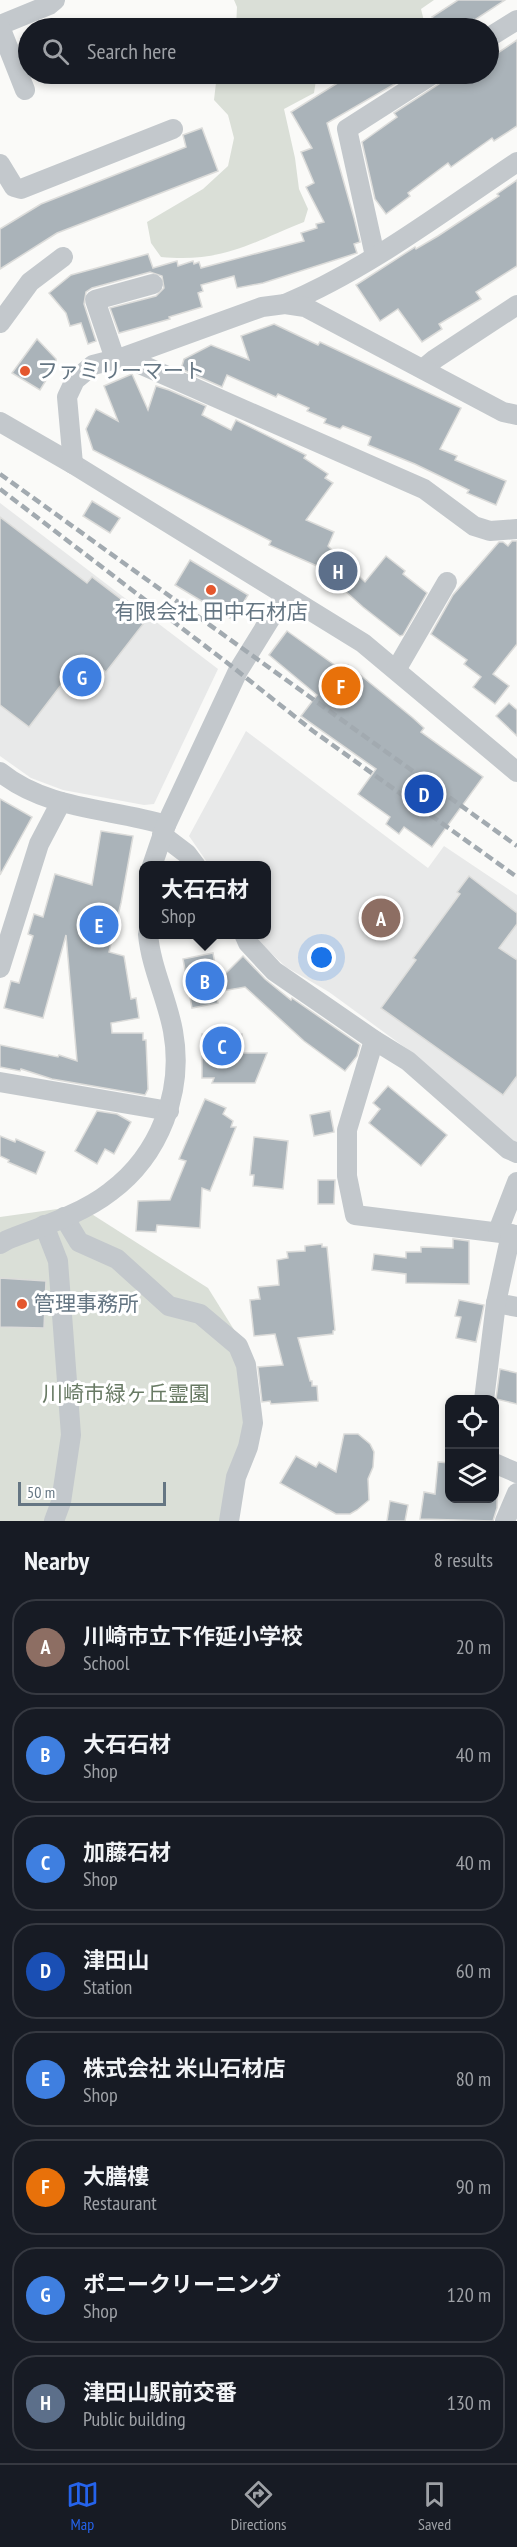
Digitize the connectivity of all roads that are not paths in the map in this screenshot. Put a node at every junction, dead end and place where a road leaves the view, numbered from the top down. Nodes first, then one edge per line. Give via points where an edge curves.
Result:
1 (56, 0) edge
2 (18, 18) edge
3 (19, 18) edge
4 (517, 20) edge
5 (0, 26) edge
6 (499, 32) edge
7 (18, 72) edge
8 (23, 84) edge
9 (417, 84) edge
10 (25, 90) dead end
11 (173, 129) dead end
12 (517, 162) edge
13 (0, 164) edge
14 (375, 256) junction
15 (63, 257) dead end
16 (153, 284) dead end
17 (285, 304) junction
18 (517, 305) edge
19 (0, 323) edge
20 (119, 358) junction
21 (423, 369) junction
22 (517, 416) edge
23 (0, 422) edge
24 (73, 464) junction
25 (517, 529) edge
26 (447, 582) dead end
27 (285, 595) junction
28 (396, 670) junction
29 (0, 772) edge
30 (517, 772) edge
31 (61, 802) junction
32 (164, 830) junction
33 (154, 861) edge
34 (192, 861) edge
35 (148, 939) edge
36 (246, 939) edge
37 (0, 968) edge
38 (374, 1040) junction
39 (0, 1082) edge
40 (169, 1111) junction
41 (517, 1153) edge
42 (517, 1182) edge
43 (64, 1217) junction
44 (44, 1225) junction
45 (509, 1233) edge
46 (0, 1244) edge
47 (496, 1303) junction
48 (517, 1307) edge
49 (485, 1395) edge
50 (499, 1465) edge
51 (517, 1473) edge
52 (517, 1493) edge
53 (54, 1521) edge
54 (229, 1521) edge
55 (505, 1521) edge

1 - 3 street
2 - 5 street
4 - 6 street
5 - 7 street
8 - 10 street
9 - 14 street via 347,129
11 - 13 street via 21,189 14,187
12 - 14 street
14 - 17 street via 319,290
15 - 19 street via 30,282
16 - 20 street via 95,300
17 - 20 street via 262,307
17 - 21 street via 305,307
18 - 21 street
20 - 24 street via 93,365 75,380 67,397
20 - 25 street via 424,489 486,535
21 - 22 street
23 - 24 street
24 - 27 street
26 - 28 street
27 - 28 street via 363,643
27 - 32 street via 238,671
28 - 30 street
29 - 31 street via 16,785
31 - 32 street
31 - 37 street via 39,844
32 - 33 street
32 - 34 street
35 - 40 street via 173,1031 177,1074
36 - 38 street via 274,971
38 - 41 street via 408,1061
38 - 45 street via 347,1130 347,1176 355,1215
39 - 40 street
40 - 43 street via 142,1161 110,1193
42 - 45 street
43 - 44 street
43 - 54 street via 78,1242 117,1259 170,1306 200,1314 238,1346 246,1365 253,1422 236,1477
44 - 46 street
44 - 53 street via 58,1261 71,1435 61,1502
45 - 47 street
47 - 48 street
47 - 49 street
50 - 51 street
52 - 55 street

